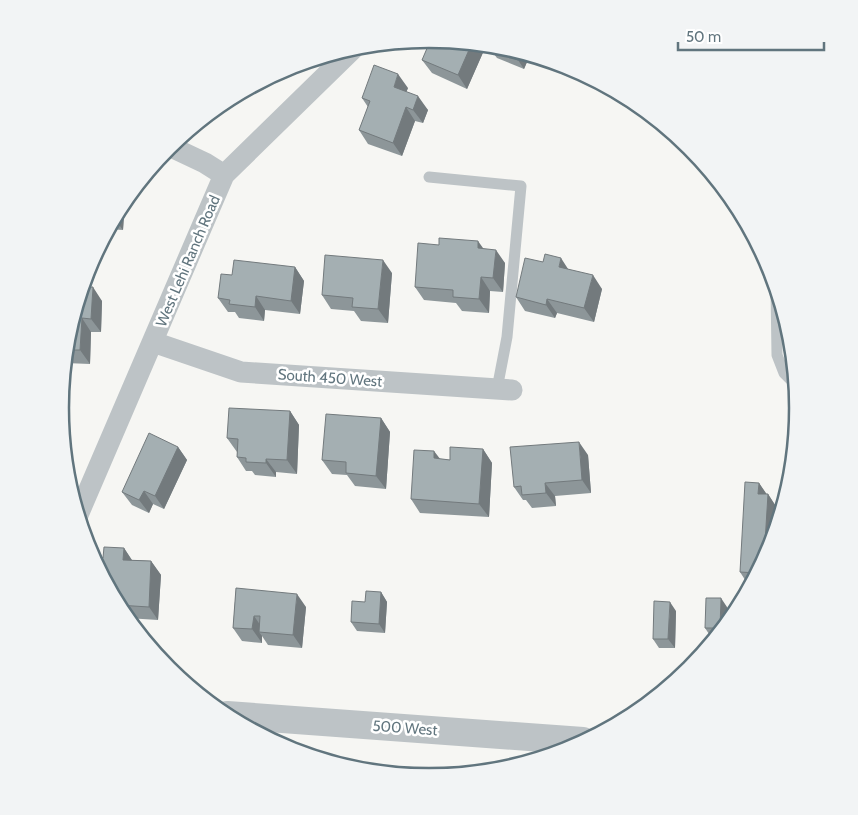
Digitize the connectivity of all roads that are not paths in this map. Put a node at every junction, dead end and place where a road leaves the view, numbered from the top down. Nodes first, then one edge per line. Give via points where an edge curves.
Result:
1 (344, 58) edge
2 (177, 150) edge
3 (224, 175) junction
4 (429, 177) dead end
5 (776, 312) edge
6 (153, 342) junction
7 (787, 376) edge
8 (505, 390) joint
9 (82, 505) edge
10 (244, 716) edge
11 (567, 740) edge

1 - 3 street, West Lehi Ranch Road
2 - 3 street
3 - 6 street, West Lehi Ranch Road
4 - 8 lane via 520,186
5 - 7 lane via 777,355
6 - 8 street, South 450 West via 241,372
6 - 9 street, West Lehi Ranch Road
10 - 11 street, 500 West

